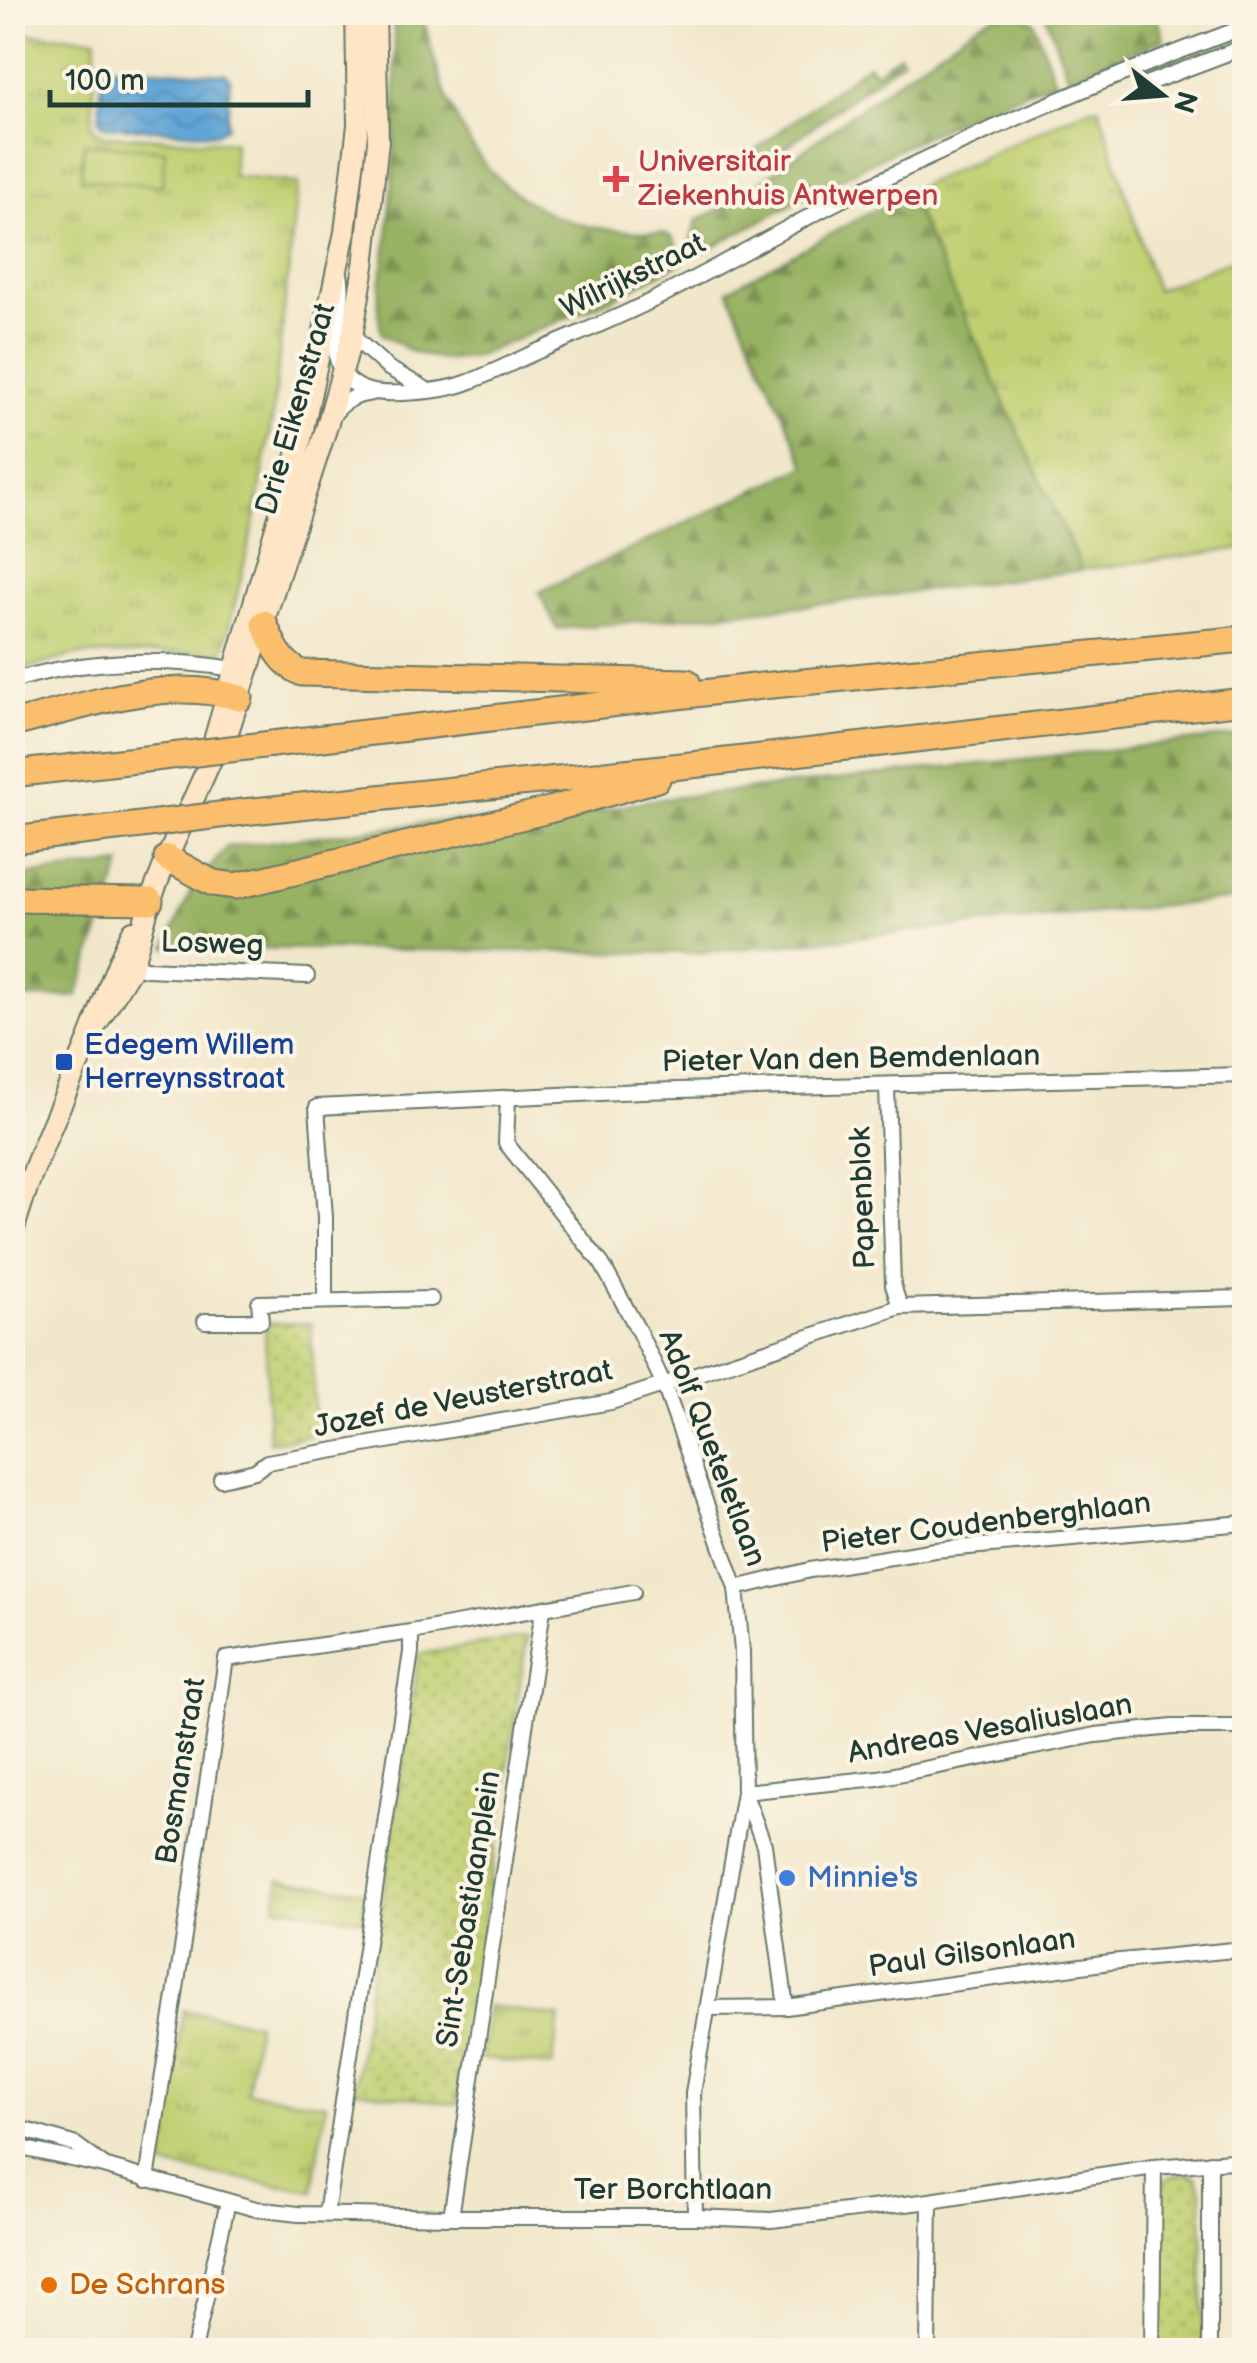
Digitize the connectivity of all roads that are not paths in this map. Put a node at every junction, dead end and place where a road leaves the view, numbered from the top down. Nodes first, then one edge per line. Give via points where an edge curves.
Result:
1 (356, 12) edge
2 (375, 12) edge
3 (1244, 27) edge
4 (1244, 48) edge
5 (1178, 52) junction
6 (1183, 70) junction
7 (1143, 85) dead end
8 (338, 263) junction
9 (352, 336) junction
10 (342, 375) junction
11 (424, 388) junction
12 (376, 393) junction
13 (327, 426) junction
14 (264, 623) junction
15 (1244, 639) edge
16 (12, 681) edge
17 (762, 686) junction
18 (234, 687) junction
19 (1244, 701) edge
20 (12, 724) edge
21 (700, 764) junction
22 (12, 774) edge
23 (12, 840) edge
24 (167, 858) junction
25 (12, 899) edge
26 (150, 901) junction
27 (124, 964) junction
28 (307, 976) dead end
29 (1244, 1075) edge
30 (888, 1086) junction
31 (508, 1097) junction
32 (12, 1236) edge
33 (1244, 1298) edge
34 (431, 1299) dead end
35 (326, 1300) junction
36 (900, 1307) junction
37 (205, 1321) dead end
38 (664, 1385) junction
39 (221, 1479) dead end
40 (1244, 1523) edge
41 (736, 1588) junction
42 (633, 1592) dead end
43 (543, 1609) junction
44 (411, 1632) junction
45 (1244, 1727) edge
46 (744, 1792) junction
47 (1244, 1948) edge
48 (786, 2007) junction
49 (708, 2008) junction
50 (12, 2126) edge
51 (12, 2146) edge
52 (1244, 2160) edge
53 (1210, 2162) junction
54 (103, 2166) junction
55 (1154, 2167) junction
56 (147, 2180) junction
57 (930, 2201) junction
58 (228, 2202) junction
59 (326, 2214) junction
60 (450, 2217) junction
61 (694, 2217) junction
62 (194, 2350) edge
63 (928, 2350) edge
64 (1152, 2350) edge
65 (1210, 2350) edge

1 - 8 street, Drie Eikenstraat via 358,125
2 - 9 street, Drie Eikenstraat via 378,141
3 - 5 street, Wilrijkstraat
4 - 6 street
5 - 6 street
5 - 11 street, Wilrijkstraat via 975,135 618,316 462,385
6 - 7 street
8 - 10 street via 344,289 334,356
8 - 18 street, Drie Eikenstraat via 299,448
9 - 10 street, Drie Eikenstraat
9 - 11 street
10 - 12 street
10 - 13 street, Drie Eikenstraat
11 - 12 street, Wilrijkstraat via 415,394
12 - 13 street, Wilrijkstraat via 339,406
13 - 14 street, Drie Eikenstraat
14 - 17 highway via 287,666 302,673
14 - 18 street, Drie Eikenstraat
15 - 17 highway
16 - 18 street via 108,662 202,664
17 - 22 highway, bridge
18 - 20 highway via 161,688
18 - 24 street, Drie Eikenstraat via 214,731 216,750
19 - 21 highway
21 - 23 highway, bridge
21 - 24 highway via 606,796 236,886 213,883
24 - 26 street, Drie Eikenstraat
25 - 26 highway
26 - 27 street, Drie Eikenstraat
27 - 28 street, Losweg
27 - 32 street, Drie Eikenstraat
29 - 30 street, Pieter Van den Bemdenlaan
30 - 31 street, Pieter Van den Bemdenlaan
30 - 36 street, Papenblok
31 - 35 street, Pieter Van den Bemdenlaan via 317,1107
31 - 38 street, Adolf Queteletlaan via 506,1143 602,1264
33 - 36 street, Jozef de Veusterstraat
34 - 35 street
35 - 37 street via 260,1303 261,1321
36 - 38 street, Jozef de Veusterstraat
38 - 39 street, Jozef de Veusterstraat via 611,1402 267,1462
38 - 41 street, Adolf Queteletlaan
40 - 41 street, Pieter Coudenberghlaan via 936,1550
41 - 46 street, Adolf Queteletlaan
42 - 43 street, Bosmanstraat
43 - 44 street, Bosmanstraat
43 - 60 street, Sint-Sebastiaanplein
44 - 56 street, Bosmanstraat via 226,1659
44 - 59 street
45 - 46 street, Andreas Vesaliuslaan via 1096,1735 878,1778
46 - 48 street via 764,1845
46 - 49 street, Adolf Queteletlaan
47 - 48 street, Paul Gilsonlaan
48 - 49 street, Paul Gilsonlaan
49 - 61 street, Adolf Queteletlaan via 693,2093
50 - 54 street, Ter Borchtlaan via 76,2145
51 - 54 street, Ter Borchtlaan
52 - 53 street, Ter Borchtlaan
53 - 55 street, Ter Borchtlaan
53 - 65 street
54 - 56 street, Ter Borchtlaan
55 - 57 street, Ter Borchtlaan
55 - 64 street
56 - 58 street, Ter Borchtlaan
57 - 61 street, Ter Borchtlaan via 771,2220
57 - 63 street
58 - 59 street, Ter Borchtlaan
58 - 62 street
59 - 60 street, Ter Borchtlaan
60 - 61 street, Ter Borchtlaan

